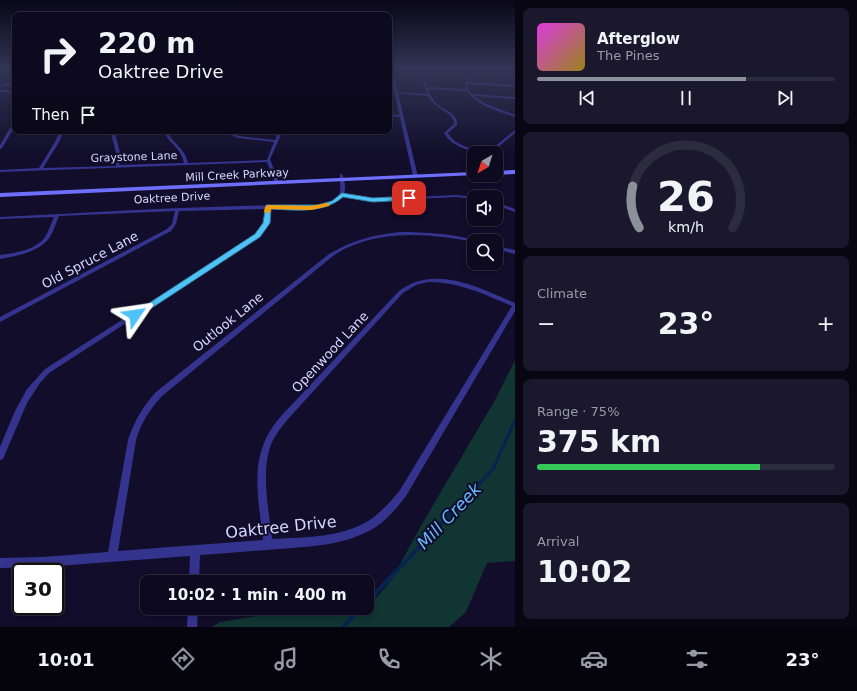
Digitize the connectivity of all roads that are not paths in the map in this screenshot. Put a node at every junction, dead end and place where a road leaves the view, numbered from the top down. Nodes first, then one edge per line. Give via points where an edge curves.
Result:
1 (397, 97) edge
2 (430, 97) edge
3 (475, 97) edge
4 (504, 97) edge
5 (515, 98) edge
6 (392, 115) edge
7 (401, 116) junction
8 (515, 116) edge
9 (12, 128) edge
10 (515, 131) edge
11 (61, 134) edge
12 (113, 134) edge
13 (166, 134) edge
14 (232, 134) edge
15 (278, 134) edge
16 (276, 140) junction
17 (0, 148) edge
18 (269, 161) junction
19 (186, 164) junction
20 (117, 167) junction
21 (515, 168) edge
22 (40, 170) junction
23 (467, 170) edge
24 (503, 170) edge
25 (0, 171) edge
26 (503, 171) edge
27 (515, 172) edge
28 (415, 174) junction
29 (467, 174) edge
30 (342, 177) junction
31 (276, 180) junction
32 (0, 190) edge
33 (0, 195) edge
34 (342, 195) junction
35 (467, 197) edge
36 (503, 206) edge
37 (268, 207) junction
38 (177, 210) junction
39 (515, 211) edge
40 (57, 215) junction
41 (0, 218) edge
42 (467, 240) edge
43 (503, 249) edge
44 (515, 252) edge
45 (0, 257) edge
46 (515, 306) edge
47 (0, 320) edge
48 (0, 456) edge
49 (268, 545) junction
50 (195, 550) junction
51 (112, 556) junction
52 (0, 563) edge
53 (194, 575) edge
54 (193, 615) edge
55 (192, 627) edge

1 - 7 street
2 - 10 street via 434,103 455,117 456,124 446,136 458,145 489,153
3 - 8 street via 481,103
4 - 5 street
6 - 7 street
7 - 28 street
9 - 17 street
11 - 22 street
12 - 20 street via 120,157
13 - 19 street via 182,150
14 - 16 street
15 - 16 street
16 - 18 street
18 - 19 street, Graystone Lane
18 - 31 street
19 - 20 street, Graystone Lane
20 - 22 street, Graystone Lane
21 - 24 main road
22 - 25 street, Graystone Lane
23 - 28 main road, Mill Creek Parkway
26 - 27 main road
28 - 29 main road, Mill Creek Parkway
28 - 30 main road, Mill Creek Parkway
30 - 31 main road, Mill Creek Parkway
30 - 34 street
31 - 32 main road, Mill Creek Parkway
31 - 33 main road, Mill Creek Parkway
34 - 35 street via 373,200
34 - 37 street, Oaktree Drive via 334,202 319,207
36 - 39 street
37 - 38 street, Oaktree Drive
37 - 48 street via 266,223 258,236 47,371 23,401
38 - 40 street, Oaktree Drive
38 - 47 street, Old Spruce Lane via 174,224 169,230
40 - 41 street, Oaktree Drive
40 - 45 street via 44,241 23,252
42 - 51 street, Outlook Lane via 440,234 412,234 368,239 345,247 331,255 159,394 136,426
43 - 44 street
46 - 49 street, Oaktree Drive via 403,494 391,509 369,526 352,534 328,540
46 - 49 street, Openwood Lane via 458,284 440,280 414,283 401,292 285,416 270,437 262,465
49 - 50 street, Oaktree Drive
50 - 51 street, Oaktree Drive
50 - 53 street
51 - 52 street, Oaktree Drive
54 - 55 street

